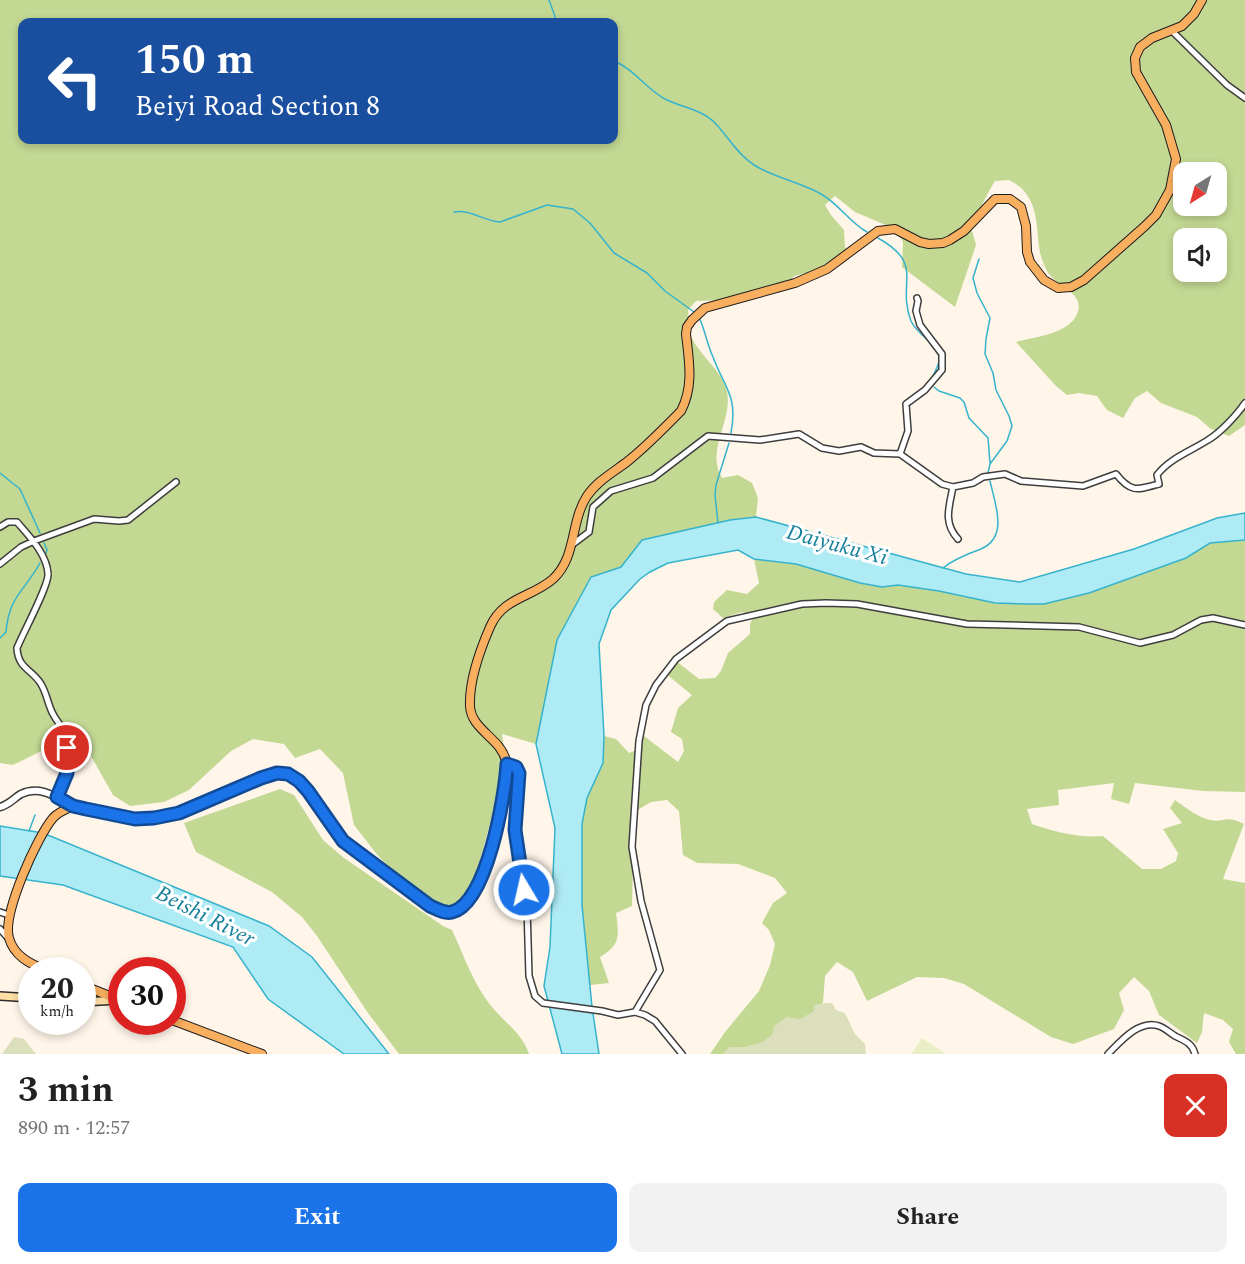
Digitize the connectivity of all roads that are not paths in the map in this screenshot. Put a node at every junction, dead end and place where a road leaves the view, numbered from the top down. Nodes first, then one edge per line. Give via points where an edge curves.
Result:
1 (1202, 0) edge
2 (1171, 30) junction
3 (1245, 98) edge
4 (917, 298) dead end
5 (1245, 403) edge
6 (900, 454) junction
7 (176, 482) dead end
8 (953, 487) junction
9 (0, 527) edge
10 (958, 539) dead end
11 (34, 541) junction
12 (573, 544) junction
13 (0, 564) edge
14 (1245, 625) edge
15 (507, 764) junction
16 (57, 797) junction
17 (73, 806) junction
18 (0, 807) edge
19 (0, 912) edge
20 (9, 915) junction
21 (0, 929) edge
22 (9, 940) junction
23 (22, 957) edge
24 (0, 996) edge
25 (18, 997) edge
26 (634, 1012) junction
27 (186, 1025) edge
28 (262, 1054) edge
29 (682, 1054) edge
30 (1108, 1054) edge
31 (1195, 1054) edge

1 - 2 main road via 1182,26
2 - 3 street
2 - 12 main road via 1140,47 1135,58 1136,72 1166,125 1176,159 1170,190 1156,215 1084,280 1058,288 1044,280 1030,262 1024,214 1010,199 995,199 964,231 943,243 920,242 895,229 878,231 811,276 705,308 687,327 690,380 686,403 588,495 580,508
4 - 6 street via 920,325 942,354 942,370 906,404 908,431
5 - 8 street via 1208,440 1164,466 1157,475 1159,484 1130,488 1116,474 1083,486 1021,481 1005,474
6 - 8 street via 942,484
6 - 12 street via 874,453 861,447 839,451 822,448 799,434 760,440 708,436 653,478 611,491 593,507 589,532
7 - 11 street via 128,520 94,519
8 - 10 street via 947,516 951,532
9 - 11 street via 17,522
11 - 13 street
11 - 16 street via 47,565 47,584 17,648 17,658 41,683 52,714 64,731 67,773
12 - 15 main road via 553,579 497,614 479,662 471,693 471,715 500,746
14 - 26 street via 1213,618 1173,635 1140,643 1079,627 967,624 857,604 802,604 727,621 676,659 646,705 639,741 632,847 641,901 660,970
15 - 17 main road via 502,807 483,872 467,904 452,913 430,906 354,851 308,791 288,774 261,778 179,813 154,818 135,819
15 - 26 street via 519,773 515,830 527,907 529,976 535,996 543,1003 618,1015
16 - 17 street
16 - 18 street via 34,790
17 - 20 main road via 55,815 46,828
19 - 20 street
20 - 22 main road
21 - 22 street
22 - 23 main road
24 - 25 main road
26 - 29 street via 655,1021
27 - 28 main road
30 - 31 street via 1139,1027 1150,1025 1158,1025 1186,1041

